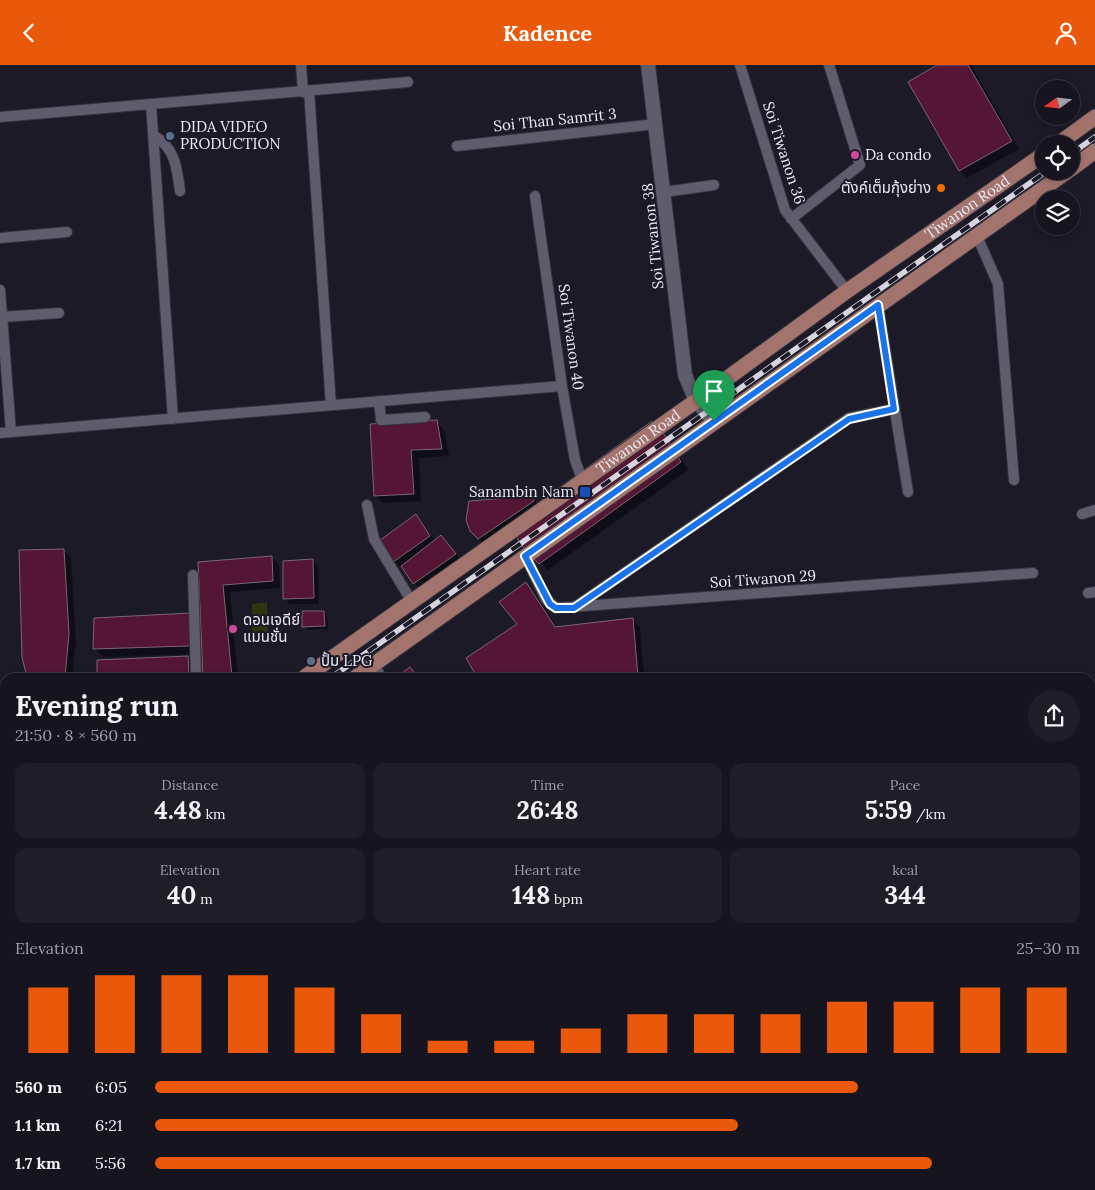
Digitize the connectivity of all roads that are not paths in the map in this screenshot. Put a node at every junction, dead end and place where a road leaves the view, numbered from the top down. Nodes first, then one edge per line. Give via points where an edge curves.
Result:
1 (301, 65) edge
2 (648, 65) edge
3 (740, 65) edge
4 (829, 65) edge
5 (408, 82) dead end
6 (306, 91) junction
7 (151, 105) junction
8 (0, 117) edge
9 (1095, 117) edge
10 (656, 124) junction
11 (153, 135) junction
12 (1070, 135) edge
13 (457, 146) dead end
14 (1095, 151) edge
15 (1035, 160) edge
16 (1080, 162) edge
17 (1055, 180) edge
18 (714, 185) dead end
19 (180, 191) dead end
20 (664, 192) junction
21 (535, 195) dead end
22 (791, 219) junction
23 (67, 232) dead end
24 (977, 236) junction
25 (0, 238) edge
26 (0, 290) edge
27 (847, 291) junction
28 (878, 305) junction
29 (59, 313) dead end
30 (2, 317) junction
31 (562, 386) junction
32 (379, 401) junction
33 (696, 401) junction
34 (331, 405) junction
35 (894, 409) junction
36 (424, 417) dead end
37 (173, 419) junction
38 (714, 421) junction
39 (5, 433) edge
40 (1014, 479) dead end
41 (583, 482) junction
42 (908, 492) dead end
43 (367, 505) dead end
44 (1095, 510) edge
45 (1082, 514) dead end
46 (525, 556) junction
47 (1033, 573) dead end
48 (193, 575) dead end
49 (412, 602) junction
50 (574, 608) junction
51 (377, 671) edge
52 (196, 673) edge
53 (311, 673) edge

1 - 6 street
2 - 10 street, Soi Tiwanon 38
3 - 22 street, Soi Tiwanon 36 via 785,211
4 - 22 street via 860,165
5 - 6 street
6 - 7 street
6 - 34 street
7 - 8 street
7 - 11 street
9 - 12 main road
10 - 13 street, Soi Than Samrit 3
10 - 20 street, Soi Tiwanon 38
11 - 19 street via 164,141 171,152
11 - 37 street
14 - 16 main road
15 - 27 main road, Tiwanon Road
17 - 24 main road, Tiwanon Road
18 - 20 street
20 - 33 street, Soi Tiwanon 38 via 685,375
21 - 31 street, Soi Tiwanon 40
22 - 27 street, Soi Tiwanon 36
23 - 25 street
24 - 28 main road, Tiwanon Road
24 - 40 street via 998,284
26 - 30 street
27 - 33 main road, Tiwanon Road
28 - 35 street
28 - 38 main road, Tiwanon Road
29 - 30 street
30 - 39 street
31 - 32 street
31 - 41 street, Soi Tiwanon 40 via 575,460
32 - 34 street
32 - 36 street via 382,420
33 - 38 street, Soi Tiwanon 38
33 - 41 main road, Tiwanon Road
34 - 37 street
35 - 42 street
35 - 50 street via 849,419
37 - 39 street
38 - 46 main road, Tiwanon Road
41 - 49 main road, Tiwanon Road
43 - 49 street via 374,539
44 - 45 street
46 - 50 street, Soi Tiwanon 29 via 550,604 556,608
46 - 51 main road, Tiwanon Road
47 - 50 street, Soi Tiwanon 29
48 - 52 street
49 - 53 main road, Tiwanon Road

